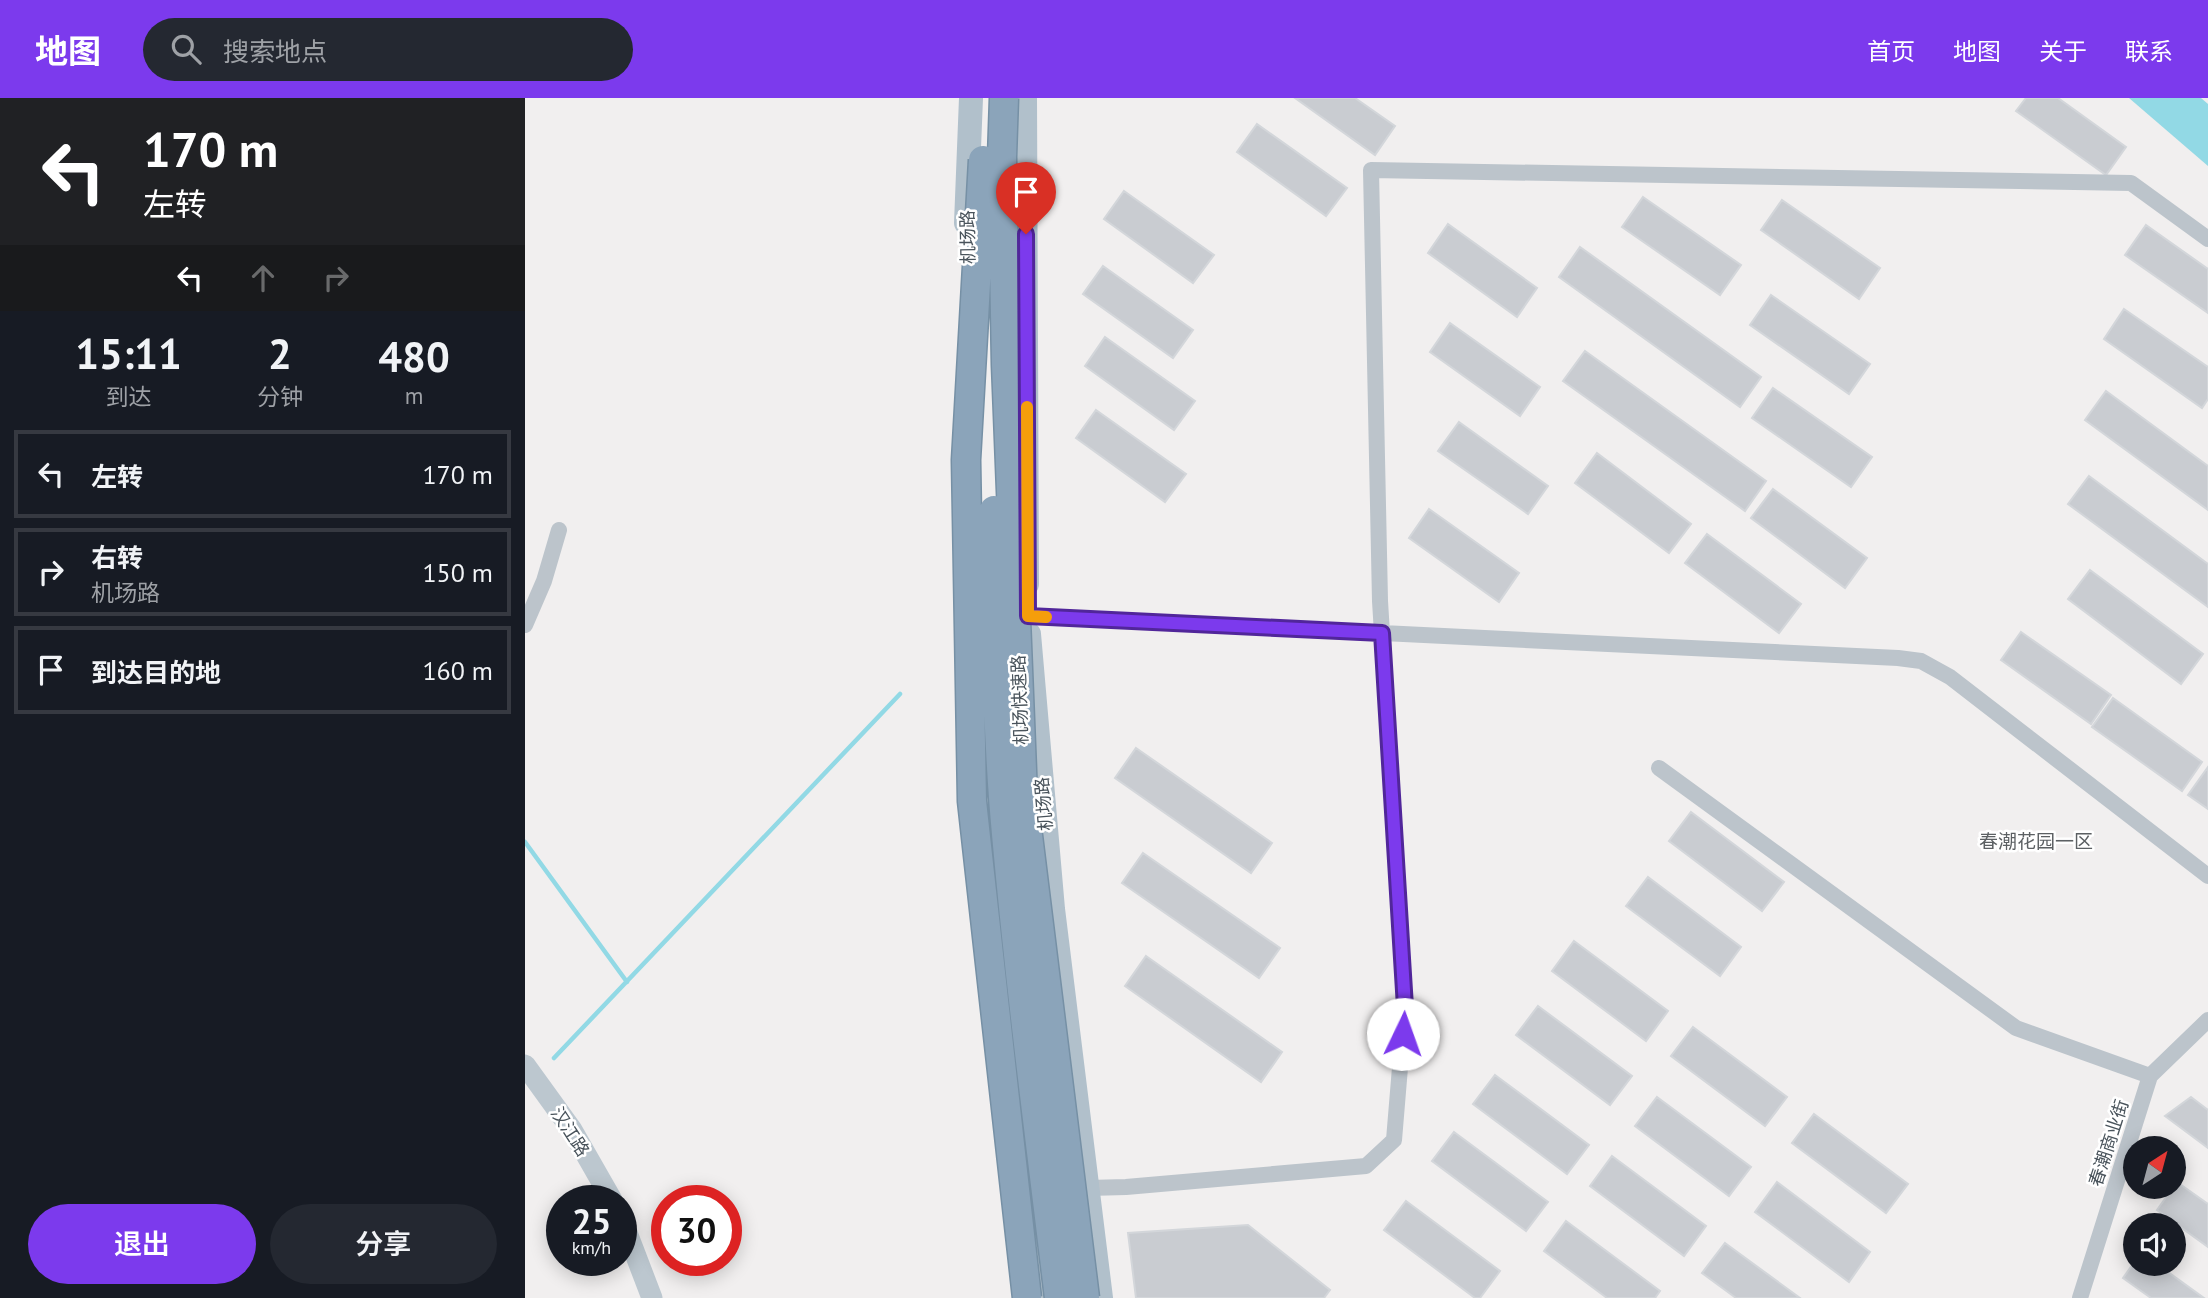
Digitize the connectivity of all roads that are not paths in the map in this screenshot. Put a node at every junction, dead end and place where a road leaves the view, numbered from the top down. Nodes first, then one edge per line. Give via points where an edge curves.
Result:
1 (971, 98) edge
2 (986, 98) edge
3 (1004, 98) edge
4 (1025, 98) edge
5 (983, 160) junction
6 (2208, 239) edge
7 (559, 530) dead end
8 (984, 614) junction
9 (1028, 616) junction
10 (525, 625) edge
11 (1382, 633) junction
12 (1659, 768) dead end
13 (2208, 876) edge
14 (2208, 1020) edge
15 (525, 1065) edge
16 (2150, 1076) junction
17 (603, 1185) edge
18 (1088, 1188) junction
19 (637, 1259) edge
20 (652, 1298) edge
21 (1027, 1298) edge
22 (1041, 1298) edge
23 (1059, 1298) edge
24 (1085, 1298) edge
25 (1101, 1298) edge
26 (2080, 1298) edge

1 - 8 main road, 机场路 via 966,219
2 - 5 highway, 机场快速路
3 - 24 highway, 机场快速路, bridge via 1006,365 1023,795
4 - 9 main road, 机场路
5 - 21 highway, bridge via 966,460 972,801
5 - 23 highway, 机场快速路, bridge via 995,619 1006,832
6 - 11 street via 2131,183 1371,170
7 - 10 street
8 - 9 street
8 - 22 main road, 机场路 via 993,821
9 - 11 street
9 - 18 main road, 机场路 via 1053,909
11 - 13 street via 1898,657 1921,662 1950,677
11 - 18 street via 1405,1007 1394,1140 1366,1166
12 - 16 street via 2016,1028
14 - 16 street, 春潮商业街
15 - 17 street, 汉江路 via 572,1130
16 - 26 street, 春潮商业街
18 - 25 main road, 机场路
19 - 20 street

